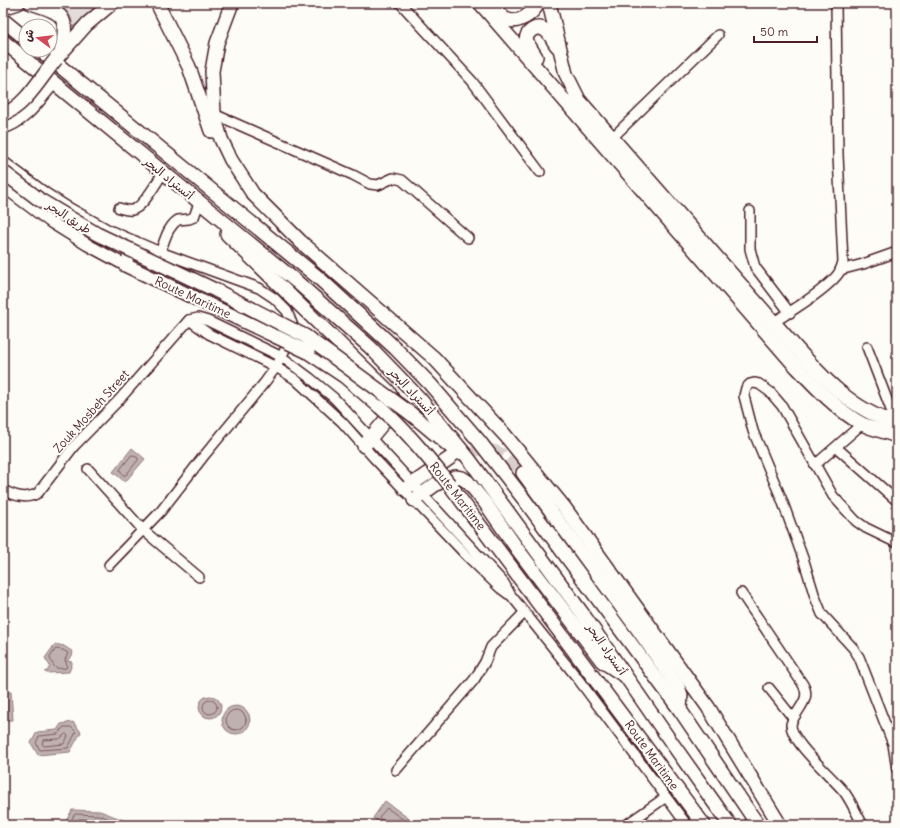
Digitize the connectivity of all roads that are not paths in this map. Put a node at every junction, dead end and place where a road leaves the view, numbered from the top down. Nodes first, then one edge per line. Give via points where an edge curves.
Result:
1 (18, 3) edge
2 (31, 3) edge
3 (112, 3) edge
4 (157, 3) edge
5 (232, 3) edge
6 (400, 3) edge
7 (480, 3) edge
8 (490, 3) edge
9 (538, 3) edge
10 (549, 3) edge
11 (836, 3) edge
12 (3, 8) edge
13 (3, 20) edge
14 (18, 32) edge
15 (718, 35) dead end
16 (3, 41) edge
17 (3, 51) edge
18 (561, 53) junction
19 (18, 54) joint
20 (60, 54) junction
21 (23, 58) edge
22 (50, 58) edge
23 (53, 84) junction
24 (3, 114) edge
25 (214, 114) junction
26 (576, 114) junction
27 (3, 128) edge
28 (612, 138) junction
29 (3, 161) edge
30 (3, 172) edge
31 (540, 172) dead end
32 (163, 173) junction
33 (3, 186) edge
34 (253, 194) junction
35 (199, 203) junction
36 (119, 208) dead end
37 (750, 211) dead end
38 (211, 212) junction
39 (468, 238) dead end
40 (136, 242) junction
41 (160, 252) junction
42 (897, 252) edge
43 (126, 265) junction
44 (840, 270) junction
45 (320, 279) junction
46 (790, 313) junction
47 (189, 320) junction
48 (774, 322) junction
49 (867, 347) dead end
50 (282, 357) junction
51 (276, 367) junction
52 (862, 424) junction
53 (897, 427) edge
54 (367, 442) junction
55 (836, 447) junction
56 (450, 458) tunnel mouth
57 (469, 459) junction
58 (815, 464) junction
59 (88, 469) dead end
60 (523, 474) tunnel mouth
61 (409, 486) junction
62 (3, 490) edge
63 (418, 497) junction
64 (897, 501) edge
65 (143, 530) junction
66 (897, 543) edge
67 (109, 565) dead end
68 (199, 577) dead end
69 (741, 593) dead end
70 (524, 612) junction
71 (626, 676) junction
72 (769, 688) dead end
73 (680, 710) junction
74 (793, 718) junction
75 (396, 770) dead end
76 (897, 770) edge
77 (666, 797) junction
78 (626, 825) edge
79 (687, 825) edge
80 (704, 825) edge
81 (730, 825) edge
82 (758, 825) edge
83 (780, 825) edge
84 (863, 825) edge

1 - 12 highway
2 - 20 highway via 47,8 63,19 65,33
3 - 20 highway via 87,24
4 - 34 highway via 189,67 216,144 226,164
5 - 25 highway via 217,43 212,70
6 - 31 street via 472,81
7 - 26 highway
8 - 9 highway via 501,16 514,20 520,20 531,13
10 - 18 highway
11 - 44 street via 842,256
13 - 14 highway
15 - 28 street
16 - 19 highway, أتستراد البحر
17 - 19 highway
18 - 26 highway via 544,30 535,28 528,34 526,41
18 - 28 highway via 566,74 579,100
20 - 24 highway, bridge via 20,104 11,112
21 - 23 highway, أتستراد البحر
22 - 45 highway, أتستراد البحر
23 - 27 main road via 23,118
23 - 32 highway, أتستراد البحر
25 - 34 highway via 221,139 231,160
25 - 39 street via 370,184 378,185 393,178 402,180
26 - 52 highway via 791,361 838,406
28 - 48 highway
29 - 40 street via 68,208
30 - 57 highway, bridge via 40,200 97,234 305,336 410,413 456,452
32 - 35 highway, أتستراد البحر
32 - 36 street via 139,206 127,211
33 - 43 main road, طريق البحر via 51,222
34 - 45 highway
34 - 83 highway via 306,247 434,358 505,435 564,507 708,707
35 - 38 highway, أتستراد البحر
35 - 41 street via 194,217 178,220 172,225
37 - 46 street via 750,249 755,267
38 - 54 highway via 221,228 388,391 393,399 392,412
38 - 57 highway, أتستراد البحر via 297,282 370,347 420,399
40 - 41 street
40 - 43 main road
41 - 50 street via 252,285 274,298 287,310 293,326
42 - 44 street
43 - 80 highway, Route Maritime, bridge via 308,352 344,376 395,421 472,513
44 - 46 street via 835,278
45 - 73 highway, أتستراد البحر via 395,348 460,418 523,498
46 - 48 street
47 - 50 street via 198,318 208,321
47 - 51 street via 224,342
47 - 62 street, Zouk Mosbeh Street via 118,401 74,446 38,493 25,497
48 - 53 highway via 816,370 848,398
49 - 53 street
50 - 51 street
50 - 54 street via 334,398
51 - 54 street via 296,379
51 - 65 street via 162,511
52 - 53 highway
52 - 55 street
54 - 61 street
55 - 58 street
55 - 64 street
56 - 61 highway
57 - 71 highway, أتستراد البحر
58 - 66 street via 833,496 848,514 866,528
58 - 76 street via 782,406 759,384 750,384 744,390 744,396 754,431 782,500 815,597 822,614 859,657 893,744
59 - 65 street
60 - 73 highway via 678,687 681,696
61 - 63 street
63 - 70 street via 466,555 500,588 510,594
63 - 71 highway via 436,484 455,477 468,482 602,661
65 - 67 street
65 - 68 street
69 - 74 street via 807,691
70 - 75 street via 492,647 474,680
70 - 77 street via 578,679
71 - 81 highway, أتستراد البحر
72 - 74 street
73 - 82 highway, أتستراد البحر
74 - 84 street via 790,729 792,733 845,793
77 - 78 street
77 - 79 street

